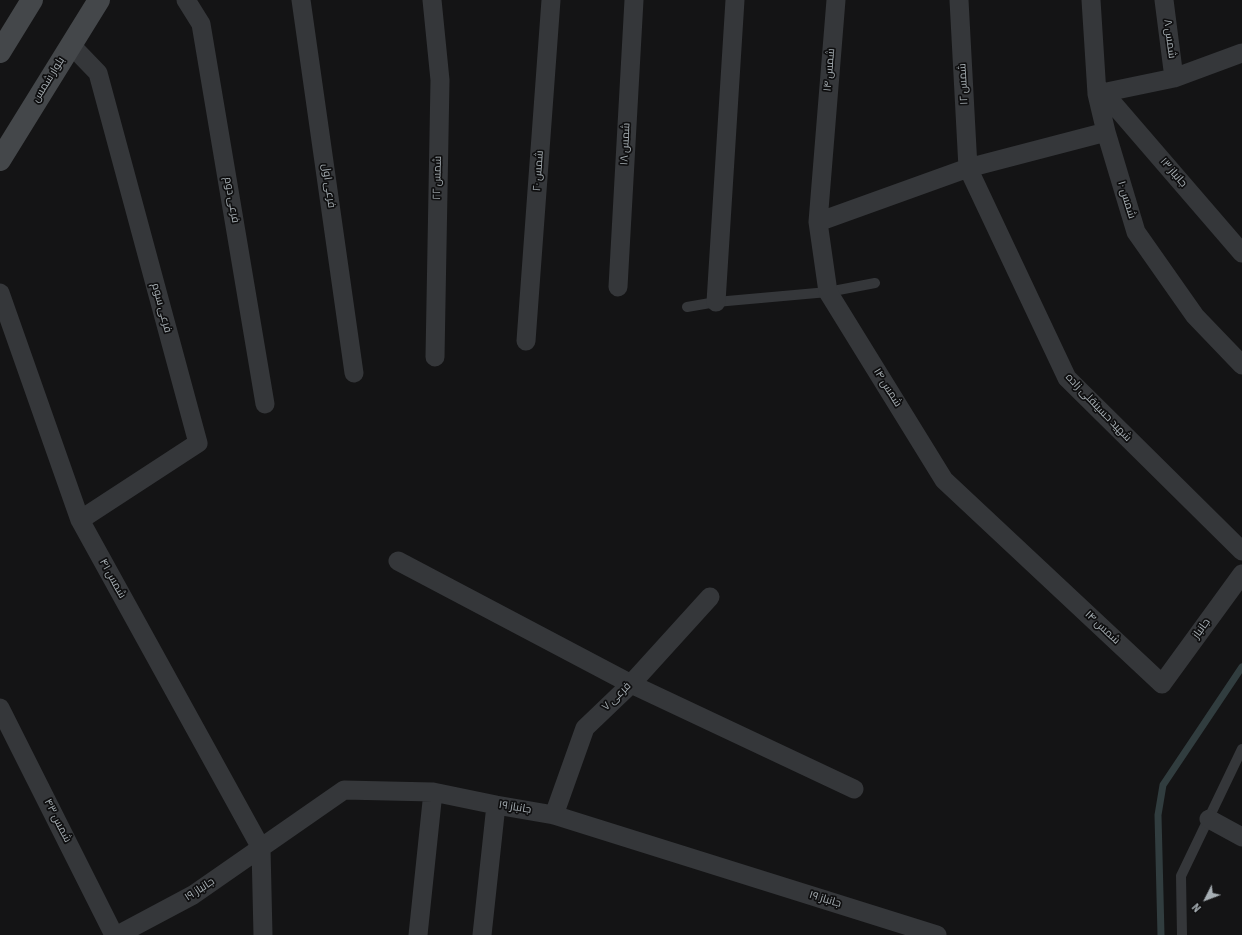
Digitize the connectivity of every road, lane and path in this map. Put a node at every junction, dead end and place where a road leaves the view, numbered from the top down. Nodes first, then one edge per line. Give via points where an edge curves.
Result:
1 (32, 0) edge
2 (98, 0) edge
3 (186, 0) edge
4 (302, 0) edge
5 (432, 0) edge
6 (551, 0) edge
7 (634, 0) edge
8 (735, 0) edge
9 (836, 0) edge
10 (959, 0) edge
11 (1091, 0) edge
12 (1164, 0) edge
13 (71, 45) junction
14 (0, 52) edge
15 (1242, 53) edge
16 (1174, 78) junction
17 (1100, 93) junction
18 (1106, 132) junction
19 (0, 160) edge
20 (968, 168) junction
21 (818, 222) junction
22 (1242, 253) edge
23 (875, 283) dead end
24 (618, 287) dead end
25 (828, 292) junction
26 (0, 293) edge
27 (716, 302) junction
28 (687, 307) dead end
29 (526, 341) dead end
30 (435, 357) dead end
31 (1242, 365) edge
32 (354, 373) dead end
33 (265, 404) dead end
34 (80, 520) junction
35 (1242, 551) edge
36 (398, 561) dead end
37 (1242, 574) edge
38 (710, 597) dead end
39 (631, 684) junction
40 (1162, 684) joint
41 (0, 708) edge
42 (1242, 748) edge
43 (854, 788) dead end
44 (433, 792) junction
45 (496, 805) junction
46 (554, 815) junction
47 (1209, 820) junction
48 (1242, 837) edge
49 (261, 848) junction
50 (114, 935) edge
51 (118, 935) edge
52 (263, 935) edge
53 (418, 935) edge
54 (482, 935) edge
55 (938, 935) edge
56 (1182, 935) edge

1 - 14 street
2 - 13 street, بلوار شمس
3 - 33 street, فرعی دوم via 201,24
4 - 32 street, فرعی اول
5 - 30 street, شمس ۲۲ via 440,80
6 - 29 street, شمس ۲۰
7 - 24 street, شمس ۱۸
8 - 27 street
9 - 21 street, شمس ۱۴
10 - 20 street, شمس ۱۲
11 - 17 street, شمس ۱۰
12 - 16 street, شمس ۸
13 - 19 street, بلوار شمس
13 - 34 street, فرعی سوم via 98,74 198,444
15 - 16 street
16 - 17 street
17 - 18 street, شمس ۱۰
17 - 22 street, جانباز ۱۳
18 - 20 street
18 - 31 street, شمس ۱۰ via 1136,232 1195,316
20 - 21 street
20 - 35 street, شهید حسینقلی زاده via 1066,378
21 - 25 street, شمس ۱۴
23 - 25 lane
25 - 27 lane
25 - 40 street, شمس ۱۴ via 944,480
26 - 34 street, شمس ۴۱
27 - 28 lane
34 - 49 street, شمس ۴۱
36 - 39 street
37 - 40 street, جانباز
38 - 39 street, فرعی ۷
39 - 43 street
39 - 46 street, فرعی ۷ via 585,728
41 - 50 street, شمس ۴۳
42 - 47 lane
44 - 45 street, جانباز ۱۹
44 - 49 street, جانباز ۱۹ via 344,790
44 - 53 street
45 - 46 street, جانباز ۱۹
45 - 54 street
46 - 55 street, جانباز ۱۹
47 - 48 street
47 - 56 lane via 1181,876
49 - 51 street, جانباز ۱۹ via 193,895
49 - 52 street

